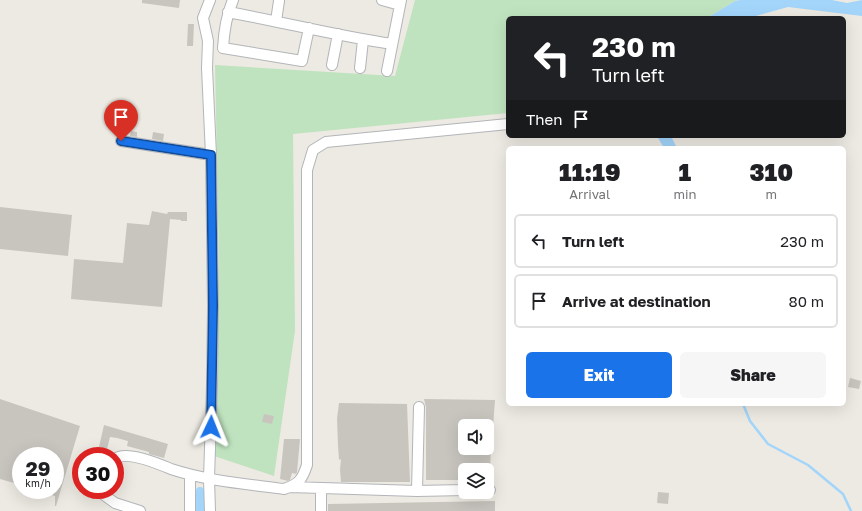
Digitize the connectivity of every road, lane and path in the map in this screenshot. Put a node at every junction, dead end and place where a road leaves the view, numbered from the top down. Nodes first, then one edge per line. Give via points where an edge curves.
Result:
1 (210, 0) edge
2 (233, 0) edge
3 (279, 0) edge
4 (382, 0) edge
5 (400, 2) edge
6 (228, 12) junction
7 (276, 21) junction
8 (309, 28) junction
9 (338, 34) junction
10 (363, 40) junction
11 (392, 44) junction
12 (332, 65) dead end
13 (360, 68) dead end
14 (387, 71) dead end
15 (506, 124) edge
16 (121, 141) dead end
17 (211, 155) junction
18 (419, 407) dead end
19 (124, 456) edge
20 (190, 476) junction
21 (209, 479) junction
22 (290, 487) junction
23 (321, 488) junction
24 (417, 490) junction
25 (458, 490) edge
26 (109, 499) edge
27 (140, 511) edge
28 (190, 511) edge
29 (210, 511) edge
30 (321, 511) edge

1 - 17 street via 203,18 208,41
2 - 6 street
3 - 7 street
4 - 5 street
5 - 11 street
6 - 7 street
6 - 8 street via 223,48 302,61
7 - 8 street
8 - 9 street
9 - 10 street
9 - 12 street
10 - 11 street
10 - 13 street
11 - 14 street
15 - 22 street via 326,142 313,150 307,170 307,465 302,478
16 - 17 street
17 - 21 street via 213,314
18 - 24 street
19 - 20 street via 147,460
20 - 21 street
20 - 28 street
21 - 22 street
21 - 29 street
22 - 23 street
23 - 24 street
23 - 30 street
24 - 25 street
26 - 27 street via 115,504

